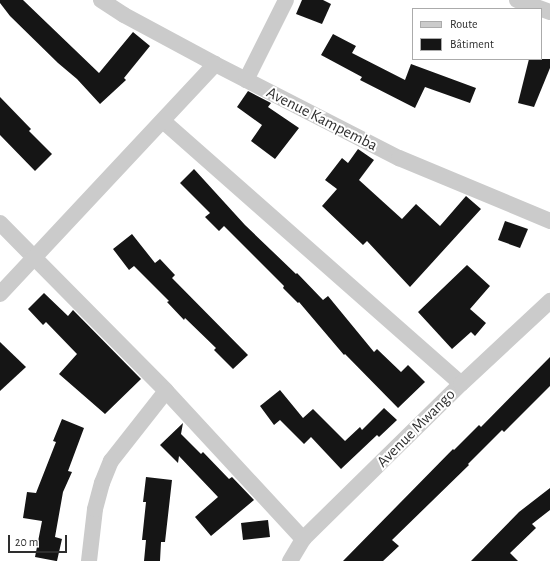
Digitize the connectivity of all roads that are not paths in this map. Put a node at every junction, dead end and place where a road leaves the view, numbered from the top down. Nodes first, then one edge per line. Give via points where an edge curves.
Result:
1 (101, 0) edge
2 (286, 0) edge
3 (517, 0) edge
4 (539, 8) edge
5 (215, 64) junction
6 (246, 80) junction
7 (162, 121) junction
8 (550, 221) edge
9 (0, 223) edge
10 (33, 256) junction
11 (0, 294) edge
12 (550, 301) edge
13 (461, 384) junction
14 (166, 391) junction
15 (303, 539) junction
16 (88, 561) edge
17 (290, 561) edge

1 - 5 street, Avenue Kampemba
2 - 6 street
3 - 4 street
5 - 6 street, Avenue Kampemba
5 - 7 street
6 - 8 street, Avenue Kampemba via 399,158
7 - 10 street
7 - 13 street
9 - 10 street
10 - 11 street
10 - 14 street
12 - 13 street, Avenue Mwango
13 - 15 street, Avenue Mwango
14 - 15 street
14 - 16 street via 111,460 95,509
15 - 17 street, Avenue Mwango

